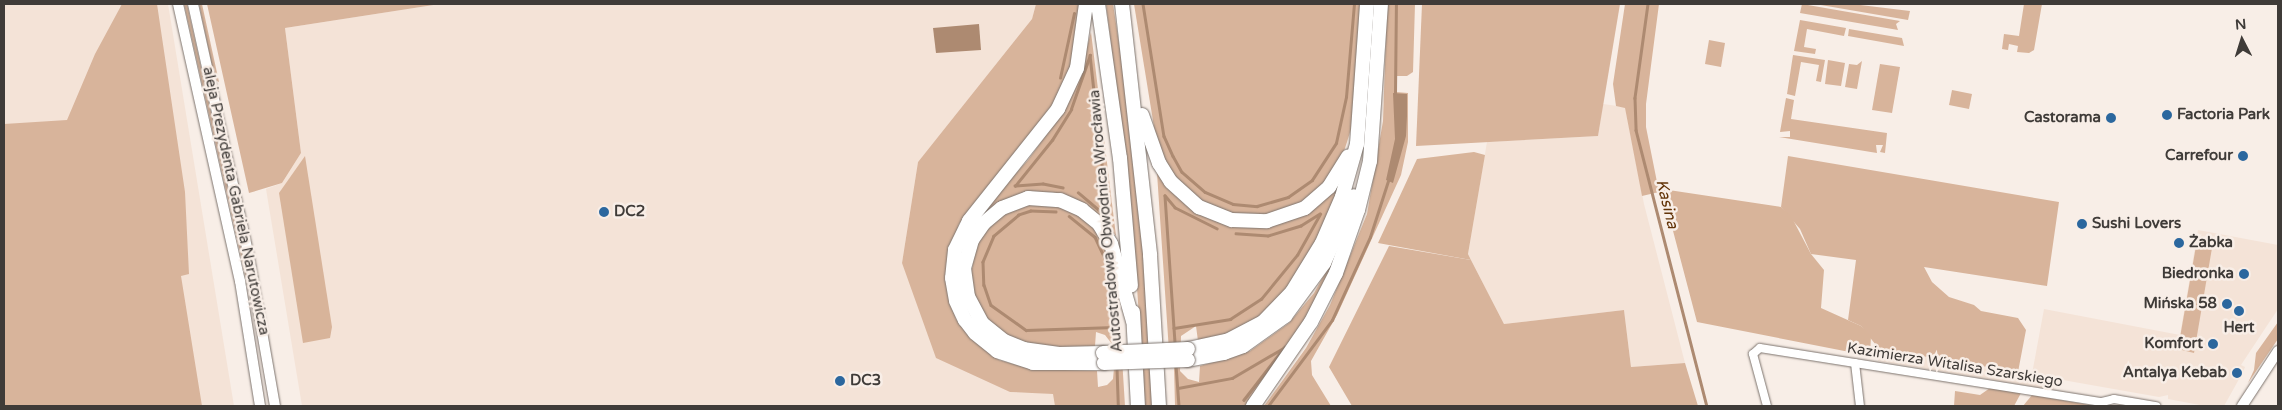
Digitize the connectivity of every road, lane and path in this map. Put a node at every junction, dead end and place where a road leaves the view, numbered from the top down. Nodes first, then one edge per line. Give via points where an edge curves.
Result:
1 (178, 4) edge
2 (193, 4) edge
3 (1086, 4) edge
4 (1098, 4) edge
5 (1122, 4) edge
6 (1367, 4) edge
7 (1380, 4) edge
8 (1135, 101) junction
9 (1360, 114) junction
10 (1372, 132) junction
11 (1133, 321) junction
12 (2278, 352) edge
13 (1188, 354) junction
14 (1104, 358) junction
15 (1855, 363) junction
16 (260, 406) edge
17 (275, 406) edge
18 (1138, 406) edge
19 (1159, 406) edge
20 (1253, 406) edge
21 (1767, 406) edge
22 (1860, 406) edge
23 (2156, 406) edge
24 (2242, 406) edge

1 - 16 street, aleja Prezydenta Gabriela Narutowicza via 240,282
2 - 17 street, aleja Prezydenta Gabriela Narutowicza via 249,257
3 - 14 highway via 1077,68 1058,109 969,221 955,250 952,278 956,301 965,320 997,351 1033,363
4 - 11 highway, Autostradowa Obwodnica Wrocławia via 1120,158
5 - 8 highway
6 - 9 highway
7 - 10 highway
8 - 9 highway via 1159,163 1181,194 1220,216 1251,222 1289,215 1321,195 1343,165
8 - 19 highway via 1150,255
9 - 13 highway via 1356,149 1339,206 1314,258 1292,292 1268,317 1245,334
10 - 13 highway via 1346,216 1324,263 1300,299 1275,325 1250,343 1224,353
10 - 20 highway via 1364,190 1336,273 1311,322
11 - 14 highway via 1108,237 1082,210 1060,200 1028,198 1002,208 984,223 972,240 964,268 968,297 982,323 1004,341 1024,349
11 - 18 highway, Autostradowa Obwodnica Wrocławia
12 - 24 street
13 - 14 highway, bridge
15 - 21 street, Kazimierza Witalisa Szarskiego via 1760,348 1753,354
15 - 22 street
15 - 23 street, Kazimierza Witalisa Szarskiego via 2102,402 2114,399

